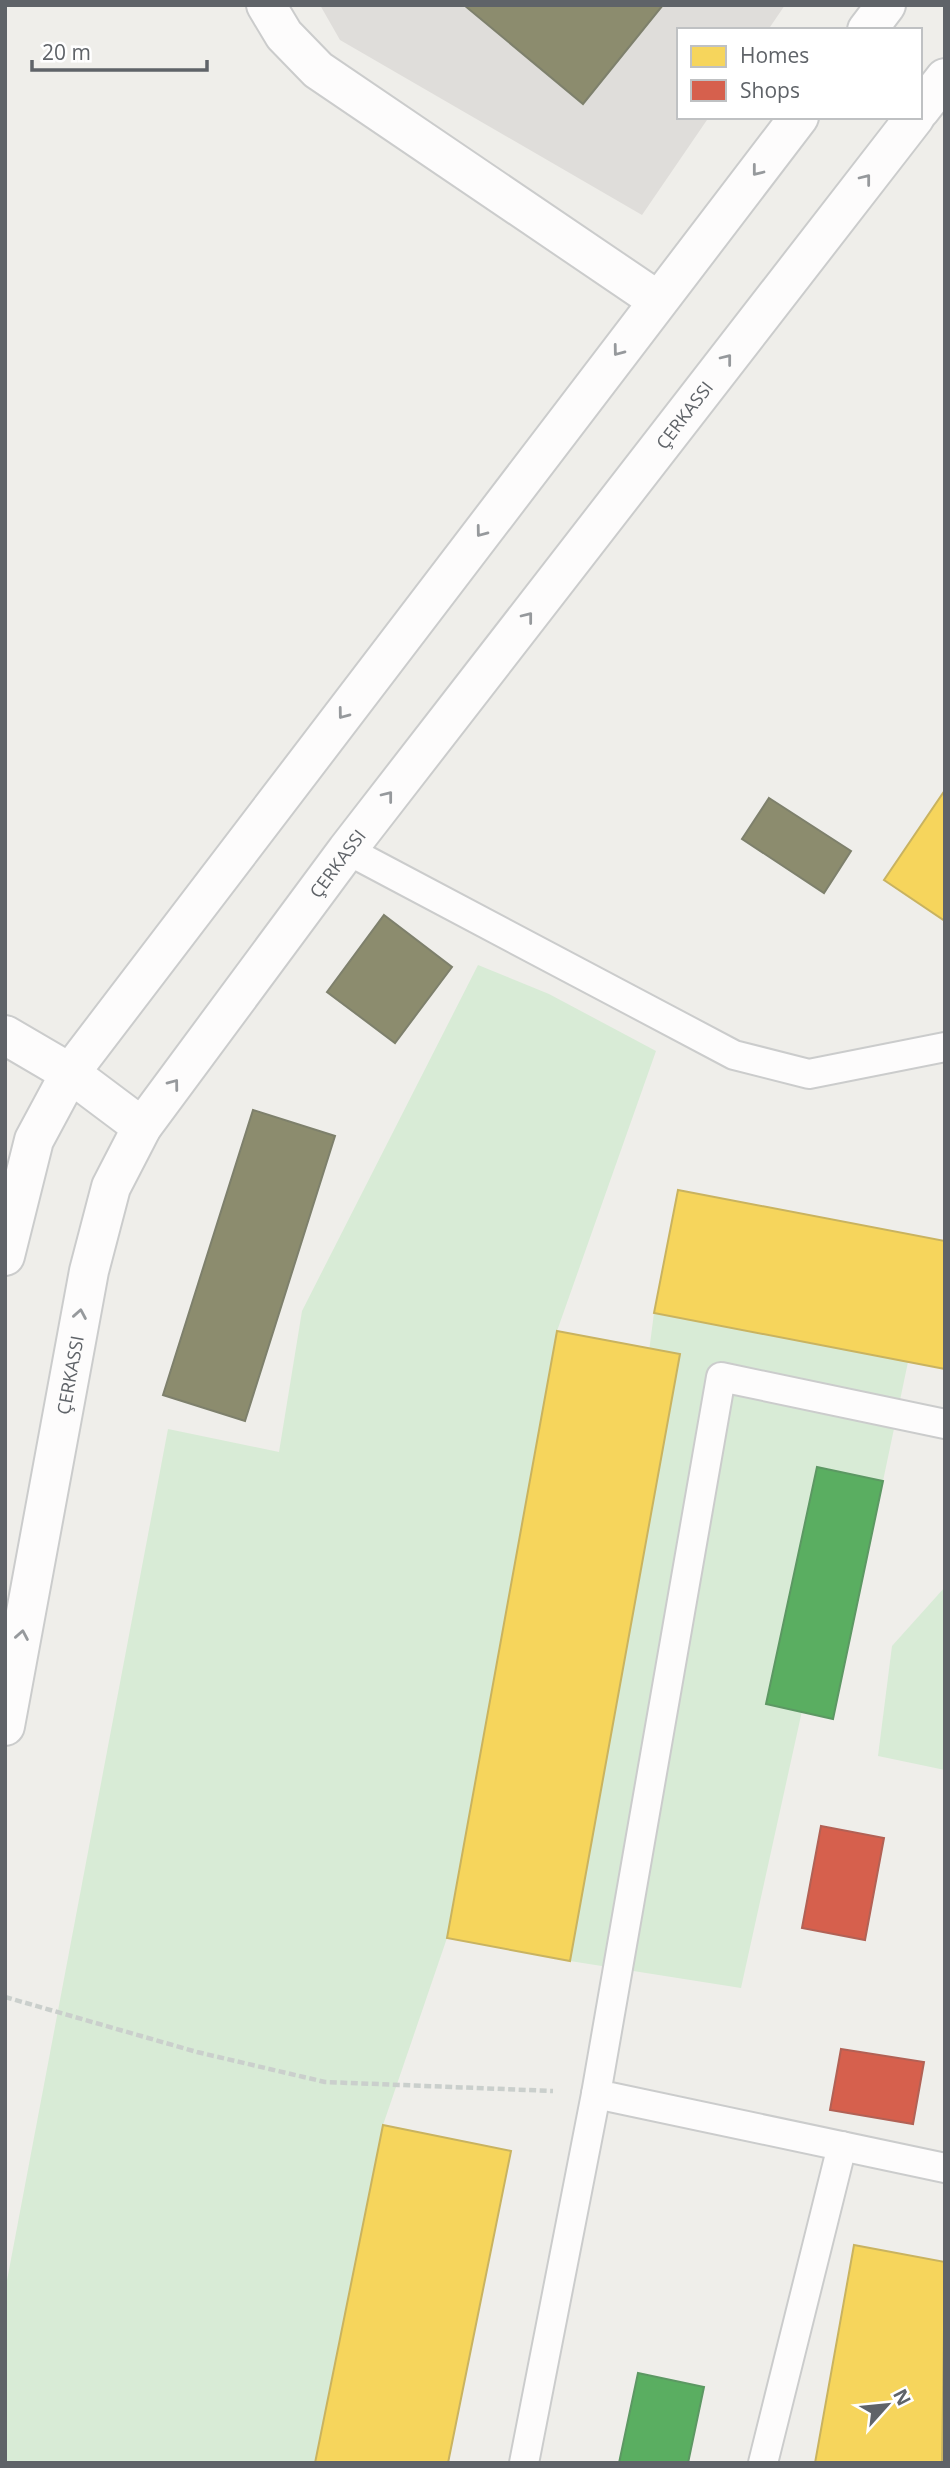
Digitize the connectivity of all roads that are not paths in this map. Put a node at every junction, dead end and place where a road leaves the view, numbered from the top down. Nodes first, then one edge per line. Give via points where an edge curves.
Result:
1 (267, 5) edge
2 (886, 5) edge
3 (869, 28) edge
4 (945, 78) edge
5 (922, 107) edge
6 (797, 119) edge
7 (913, 119) edge
8 (657, 300) junction
9 (347, 850) junction
10 (5, 1035) edge
11 (945, 1047) edge
12 (70, 1073) junction
13 (142, 1127) junction
14 (5, 1256) edge
15 (945, 1424) edge
16 (5, 1726) edge
17 (596, 2094) junction
18 (842, 2146) junction
19 (945, 2168) edge
20 (524, 2463) edge
21 (763, 2463) edge

1 - 8 street via 284,35 318,70
2 - 3 street
4 - 5 street
6 -> 8 street
9 -> 7 street
8 -> 12 street
9 - 11 lane via 734,1055 809,1074
13 -> 9 street
10 - 12 street
12 - 13 street
12 - 14 street via 34,1140
16 -> 13 street via 89,1270 111,1187
15 - 17 lane via 721,1377
17 - 18 lane
17 - 20 lane
18 - 19 lane
18 - 21 lane

